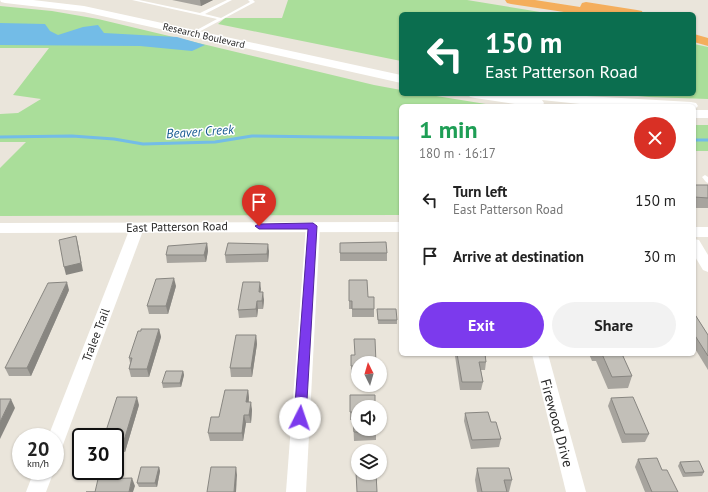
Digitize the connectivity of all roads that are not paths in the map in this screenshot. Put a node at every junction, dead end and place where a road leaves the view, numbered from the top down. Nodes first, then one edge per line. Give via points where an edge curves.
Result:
1 (5, 0) edge
2 (60, 0) edge
3 (134, 0) edge
4 (230, 0) edge
5 (250, 0) edge
6 (511, 0) edge
7 (543, 2) edge
8 (578, 12) edge
9 (591, 12) edge
10 (621, 12) edge
11 (202, 14) junction
12 (221, 18) junction
13 (696, 29) edge
14 (199, 30) junction
15 (708, 31) edge
16 (696, 39) edge
17 (708, 42) edge
18 (399, 72) edge
19 (399, 79) edge
20 (489, 96) edge
21 (542, 96) edge
22 (545, 104) edge
23 (647, 104) edge
24 (696, 106) edge
25 (708, 107) edge
26 (696, 114) edge
27 (708, 114) edge
28 (313, 226) junction
29 (399, 227) edge
30 (0, 228) edge
31 (137, 228) junction
32 (696, 232) edge
33 (708, 232) edge
34 (696, 246) edge
35 (708, 267) edge
36 (541, 356) edge
37 (60, 428) edge
38 (41, 480) edge
39 (36, 492) edge
40 (296, 492) edge
41 (576, 492) edge

1 - 14 main road, Research Boulevard via 84,9
2 - 14 main road, Research Boulevard via 108,8
3 - 11 lane
4 - 11 lane
5 - 12 lane via 253,2
6 - 7 highway
7 - 8 highway
7 - 9 highway
7 - 10 highway
11 - 12 lane
12 - 14 lane
13 - 15 highway
14 - 18 main road, Research Boulevard
14 - 19 main road, Research Boulevard
16 - 17 highway
20 - 22 main road
21 - 23 main road
24 - 25 main road
26 - 27 main road
28 - 29 street, East Patterson Road
28 - 31 street, East Patterson Road
28 - 40 street
30 - 31 street, East Patterson Road
31 - 37 street, Tralee Trail
32 - 33 street
34 - 35 street
36 - 41 street, Firewood Drive
38 - 39 street

